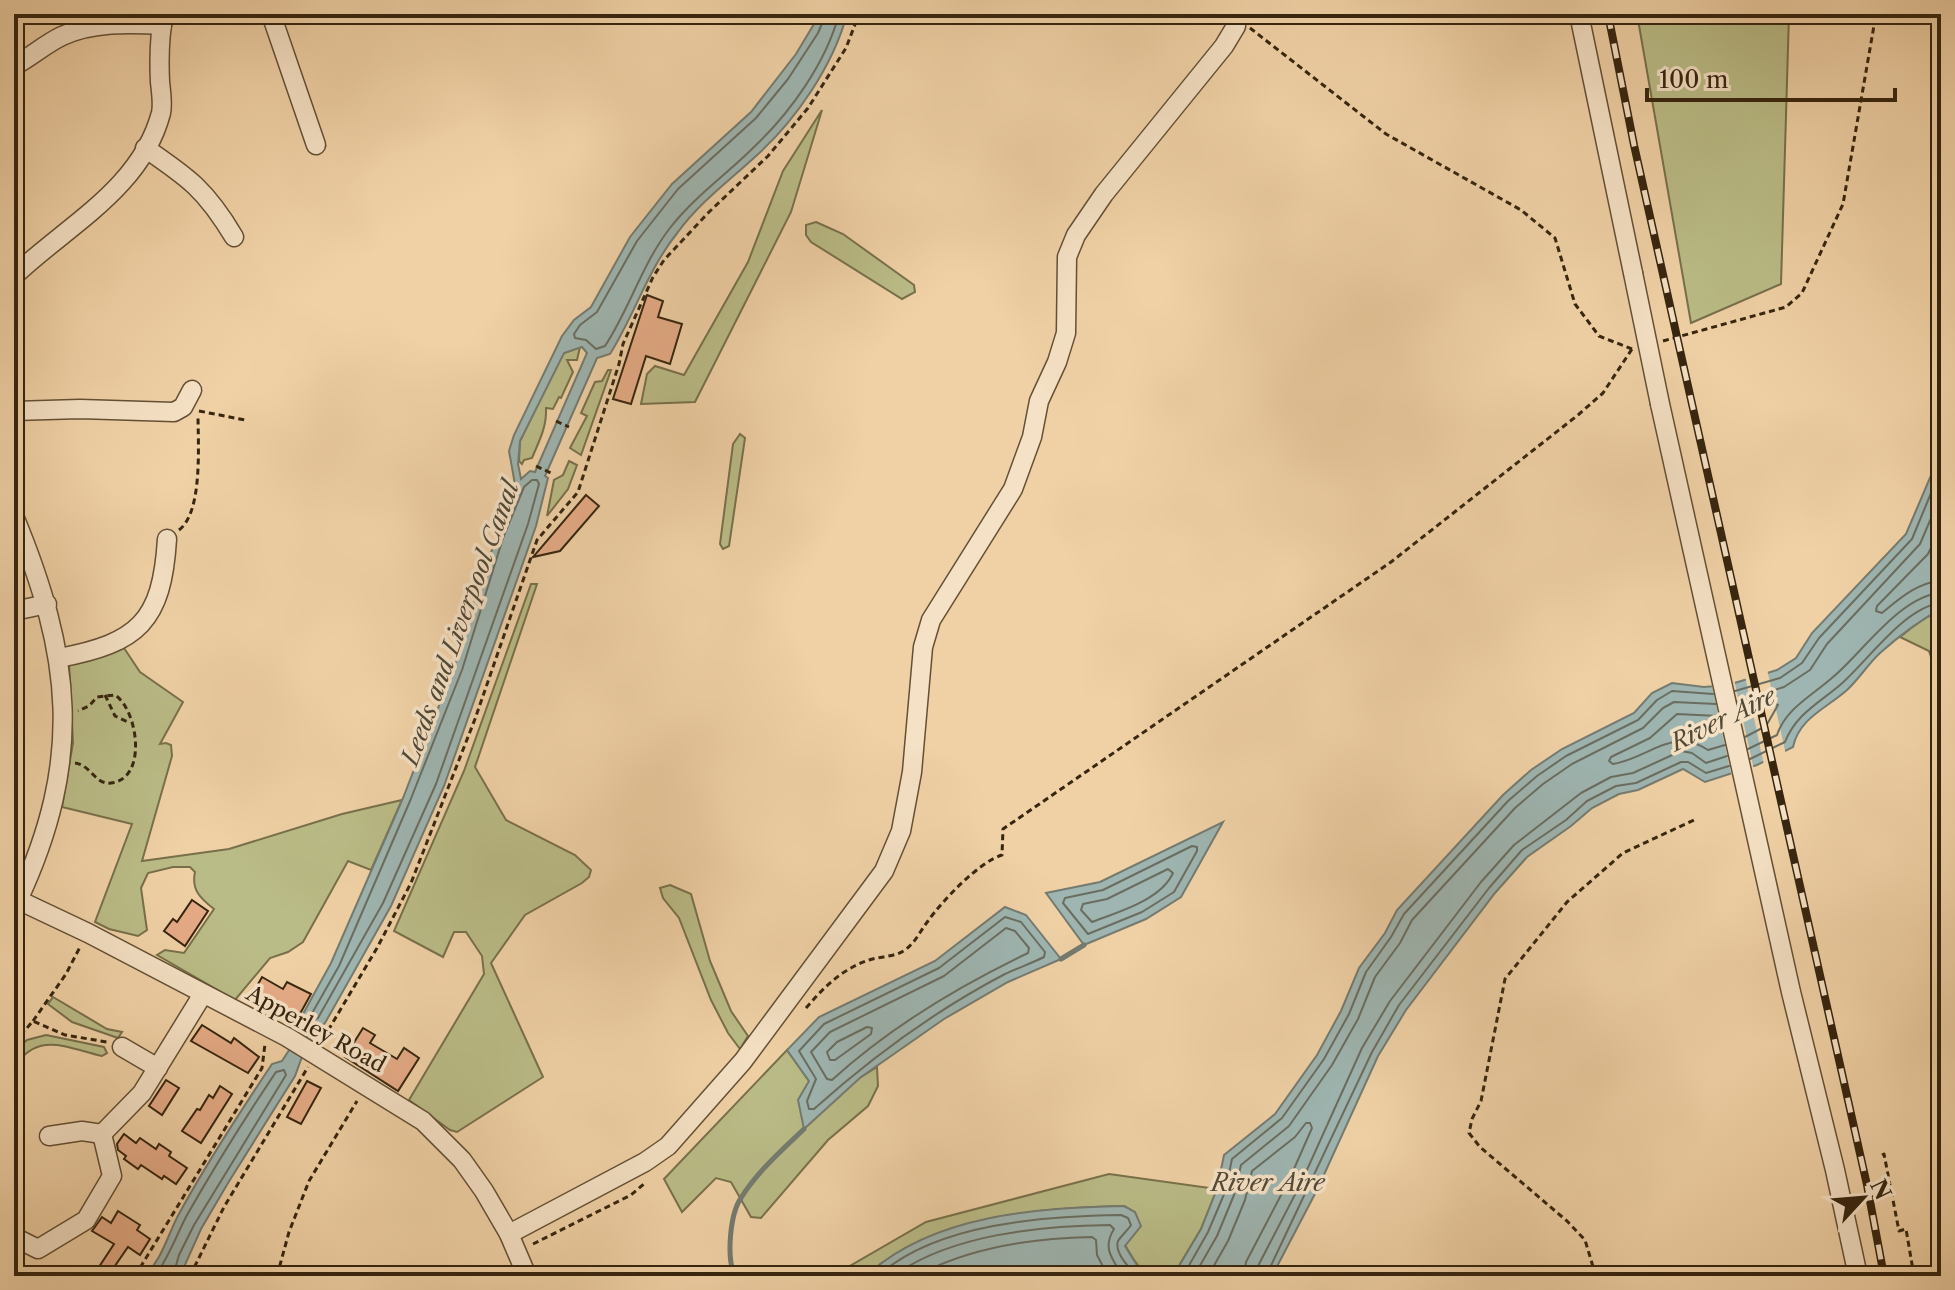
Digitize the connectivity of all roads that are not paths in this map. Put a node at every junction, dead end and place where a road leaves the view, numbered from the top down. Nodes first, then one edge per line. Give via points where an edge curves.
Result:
1 (271, 14) edge
2 (1579, 14) edge
3 (1236, 18) edge
4 (163, 19) edge
5 (14, 66) edge
6 (316, 145) dead end
7 (145, 148) junction
8 (234, 237) dead end
9 (14, 276) edge
10 (192, 390) dead end
11 (14, 411) edge
12 (14, 516) edge
13 (167, 539) road end
14 (47, 604) junction
15 (14, 611) edge
16 (59, 658) junction
17 (16, 899) edge
18 (203, 994) junction
19 (122, 1047) road end
20 (158, 1068) junction
21 (102, 1134) junction
22 (49, 1136) dead end
23 (509, 1234) junction
24 (18, 1239) dead end
25 (527, 1276) edge
26 (1858, 1276) edge

1 - 6 street
2 - 26 street, bridge via 1709,626
3 - 23 street via 1224,46 1076,235 1067,257 1066,333 1013,489 931,620 923,647 901,831 884,871 743,1061 668,1146
4 - 5 street via 64,35
4 - 7 street via 161,111
7 - 8 street via 190,178
7 - 9 street via 124,181
10 - 11 street via 174,412
12 - 14 street
13 - 16 street via 161,593 146,616 123,640
14 - 15 street
14 - 16 street
16 - 17 street via 63,746 52,808
17 - 18 street, Apperley Road
18 - 20 street
18 - 23 street, Apperley Road via 313,1051 404,1107 462,1160
19 - 20 street
20 - 21 street
21 - 22 street
21 - 24 street via 112,1176 86,1220 38,1249
23 - 25 street, Apperley Road

